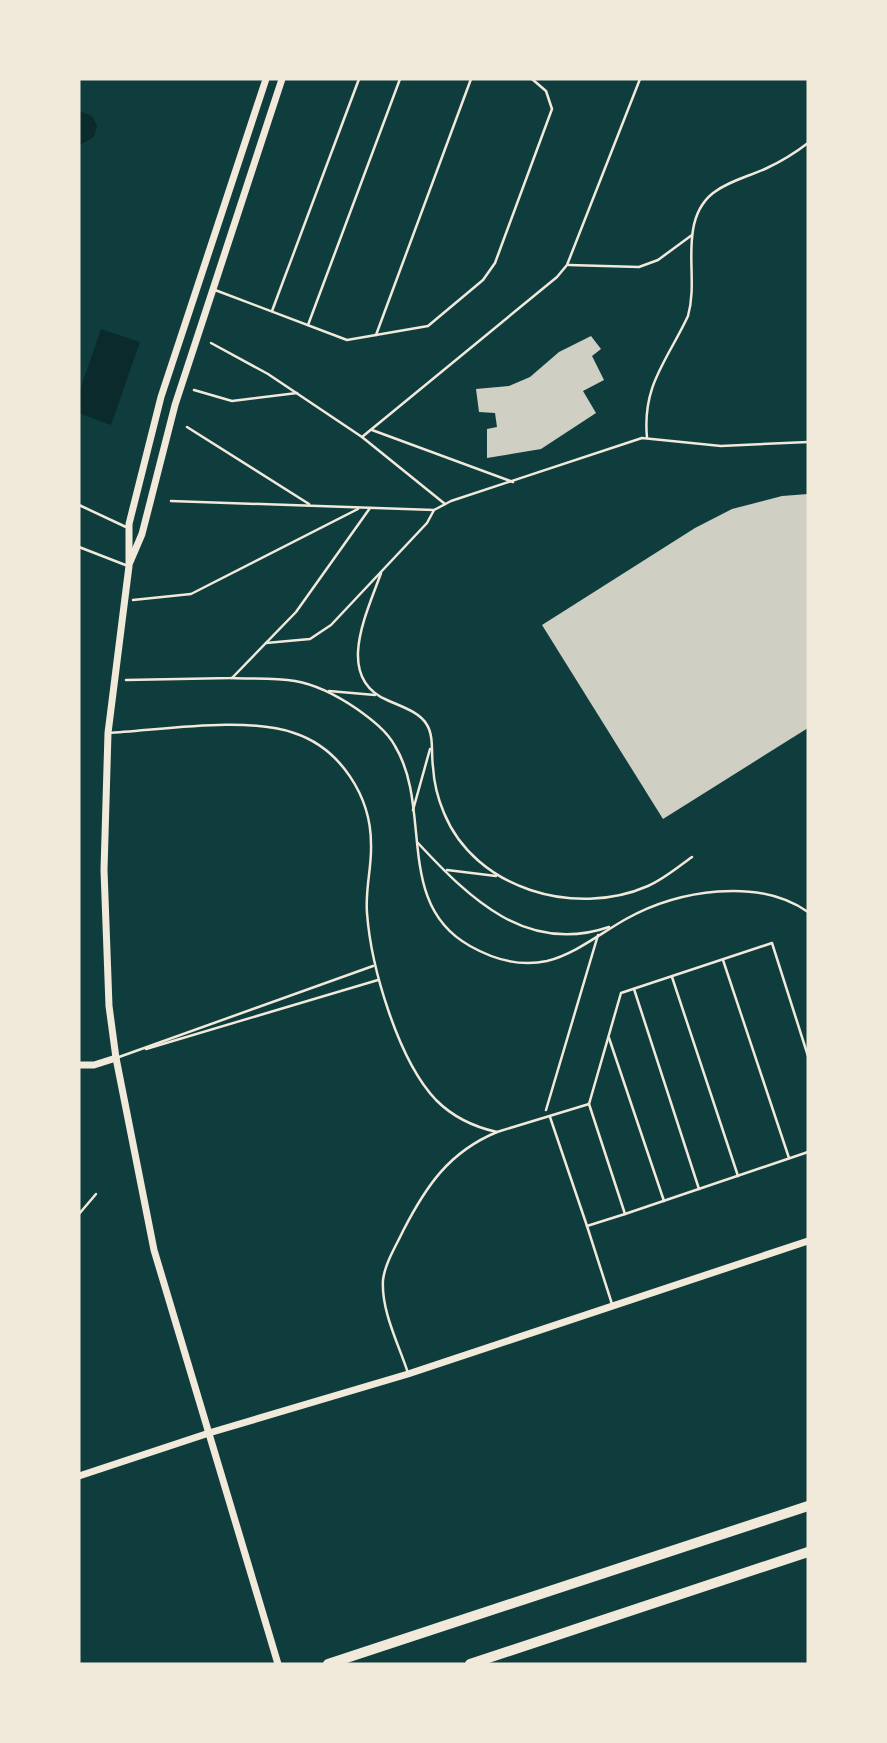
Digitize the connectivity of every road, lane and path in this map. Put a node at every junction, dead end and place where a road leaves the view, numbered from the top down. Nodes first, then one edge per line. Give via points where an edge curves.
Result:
1 (266, 79) edge
2 (282, 79) edge
3 (359, 79) edge
4 (400, 79) edge
5 (471, 79) edge
6 (532, 79) edge
7 (808, 143) edge
8 (692, 235) junction
9 (567, 265) dead end
10 (212, 289) junction
11 (272, 311) junction
12 (308, 325) junction
13 (376, 335) junction
14 (194, 390) dead end
15 (297, 393) dead end
16 (187, 427) dead end
17 (371, 429) dead end
18 (362, 437) dead end
19 (647, 438) junction
20 (808, 442) edge
21 (513, 482) junction
22 (171, 501) dead end
23 (445, 504) junction
24 (79, 505) edge
25 (312, 506) junction
26 (361, 508) junction
27 (370, 508) junction
28 (435, 510) junction
29 (128, 528) junction
30 (142, 534) junction
31 (79, 547) edge
32 (129, 566) junction
33 (382, 571) junction
34 (122, 601) junction
35 (266, 643) junction
36 (231, 678) junction
37 (114, 680) junction
38 (326, 691) junction
39 (378, 696) junction
40 (108, 733) junction
41 (431, 746) junction
42 (413, 812) junction
43 (418, 843) junction
44 (692, 857) dead end
45 (444, 870) junction
46 (499, 876) junction
47 (808, 912) edge
48 (617, 925) junction
49 (598, 935) junction
50 (723, 960) junction
51 (373, 966) junction
52 (672, 977) junction
53 (378, 980) junction
54 (634, 989) junction
55 (609, 1036) junction
56 (808, 1056) edge
57 (116, 1058) junction
58 (79, 1065) edge
59 (589, 1104) junction
60 (550, 1116) junction
61 (543, 1118) junction
62 (496, 1132) junction
63 (808, 1152) edge
64 (789, 1158) junction
65 (738, 1175) junction
66 (699, 1189) junction
67 (96, 1194) dead end
68 (664, 1201) junction
69 (79, 1214) edge
70 (625, 1214) junction
71 (587, 1226) junction
72 (808, 1241) edge
73 (613, 1306) junction
74 (408, 1374) junction
75 (209, 1433) junction
76 (79, 1476) edge
77 (808, 1506) edge
78 (808, 1552) edge
79 (278, 1664) edge
80 (328, 1664) edge
81 (470, 1664) edge

1 - 29 street via 161,397
2 - 10 street
3 - 11 lane
4 - 12 lane
5 - 13 lane
6 - 13 lane via 551,101 550,116 490,273 428,326
7 - 8 path via 781,161 721,185 699,212
8 - 9 path via 658,260 639,267
8 - 19 path via 692,301 648,396
10 - 11 lane
10 - 30 street via 162,447
11 - 12 lane
12 - 13 lane via 347,340
14 - 15 path via 232,401
16 - 25 path
17 - 21 path
18 - 23 path
19 - 20 path via 722,446
19 - 21 path via 623,442
21 - 23 path
22 - 25 path
23 - 28 path
24 - 29 lane
25 - 26 path
26 - 27 path
26 - 34 path via 191,594
27 - 28 path
27 - 35 path via 296,612
28 - 33 path
29 - 30 lane
29 - 32 street
30 - 32 street
31 - 32 lane
32 - 34 street
33 - 35 path via 331,625 310,639
33 - 39 path via 358,653 364,684
34 - 37 street
35 - 36 path
36 - 37 path
36 - 38 path via 295,681
37 - 40 street
38 - 39 path
38 - 42 path via 369,718 396,746
39 - 41 path via 423,721
40 - 51 lane via 264,726 304,737 332,756 355,785 369,819 366,899
40 - 57 street via 104,870 109,1006
41 - 42 path
41 - 46 path via 445,816 469,852
42 - 43 path
43 - 45 path
43 - 49 path via 423,887 434,912 450,932 472,947 494,957 534,962 562,955
44 - 46 path via 647,887 598,897 538,892
45 - 46 path
45 - 48 path via 486,906 540,933 575,937
47 - 48 path via 780,897 732,891 647,908
48 - 49 path
49 - 61 path
50 - 52 lane
50 - 56 lane via 772,943
50 - 64 lane
51 - 53 lane
51 - 57 lane
52 - 54 lane
52 - 65 lane
53 - 57 lane
53 - 62 lane via 405,1048 430,1092 455,1116
54 - 55 lane via 621,993
54 - 66 lane
55 - 59 lane
55 - 68 lane
57 - 58 street
57 - 75 street via 154,1250
59 - 60 lane
59 - 70 lane
60 - 61 lane
60 - 71 lane
61 - 62 lane
62 - 74 lane via 470,1144 442,1168 417,1204 385,1270 388,1314
63 - 64 lane
64 - 65 lane
65 - 66 lane
66 - 68 lane
67 - 69 path
68 - 70 lane
70 - 71 lane
71 - 73 lane
72 - 73 street
73 - 74 street
74 - 75 street
75 - 76 street
75 - 79 street
77 - 80 highway
78 - 81 highway

